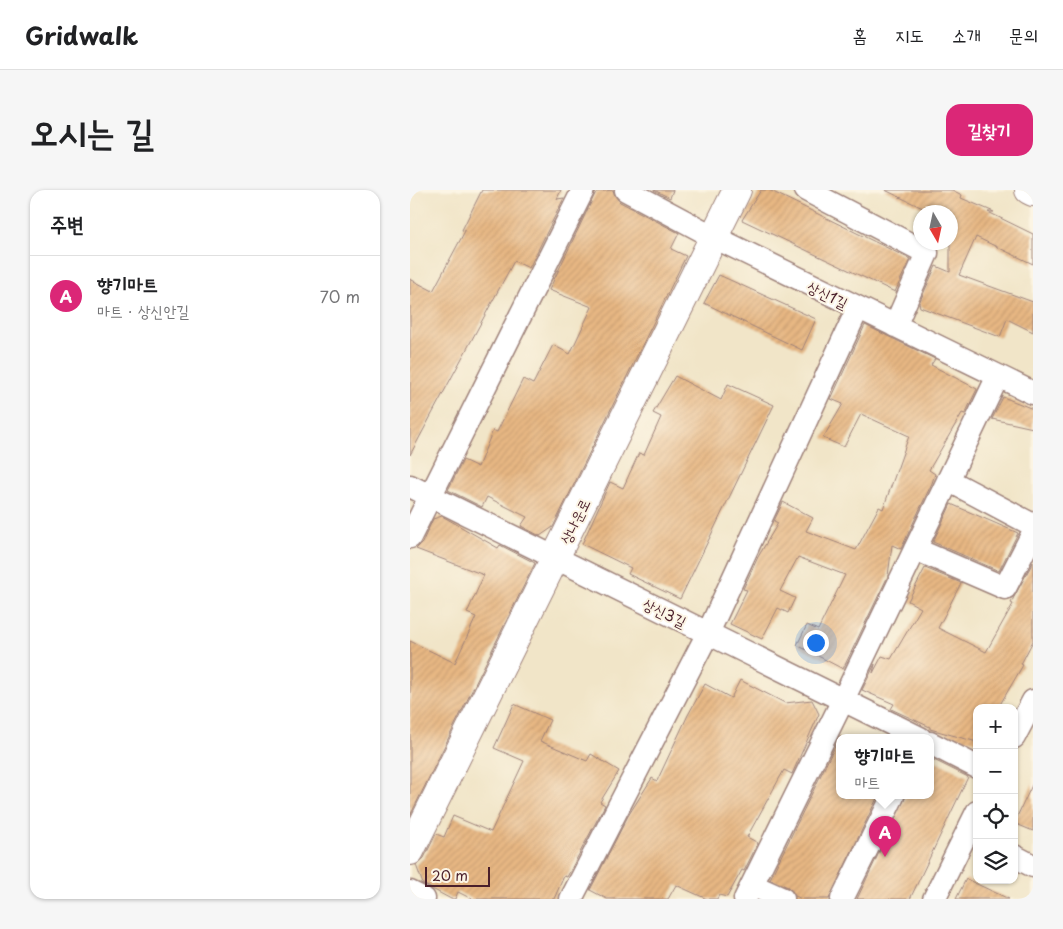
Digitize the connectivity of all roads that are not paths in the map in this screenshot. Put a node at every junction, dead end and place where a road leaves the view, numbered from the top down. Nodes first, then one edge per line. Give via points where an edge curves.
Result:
1 (583, 190) edge
2 (626, 190) edge
3 (737, 190) edge
4 (806, 190) edge
5 (1029, 190) edge
6 (1033, 192) edge
7 (714, 237) junction
8 (858, 308) junction
9 (894, 326) junction
10 (998, 376) junction
11 (1033, 393) edge
12 (948, 480) junction
13 (410, 486) edge
14 (430, 496) junction
15 (1033, 525) edge
16 (1033, 533) edge
17 (410, 537) edge
18 (915, 549) junction
19 (555, 558) junction
20 (708, 633) junction
21 (843, 700) junction
22 (1033, 701) edge
23 (1018, 729) edge
24 (912, 734) edge
25 (934, 746) edge
26 (973, 765) edge
27 (892, 799) edge
28 (972, 834) edge
29 (410, 851) edge
30 (1018, 858) edge
31 (1033, 866) edge
32 (410, 892) edge
33 (748, 892) edge
34 (424, 899) edge
35 (571, 899) edge
36 (783, 899) edge
37 (842, 899) edge
38 (934, 899) edge

1 - 14 street
2 - 7 street, 상신1길
3 - 7 street, 상나운로
4 - 9 street via 927,253
5 - 6 street
7 - 8 street, 상신1길
7 - 19 street, 상나운로
8 - 9 street, 상신1길
8 - 20 street
9 - 10 street, 상신1길
10 - 11 street, 상신1길
10 - 12 street
12 - 15 street
12 - 18 street
13 - 14 street, 상신3길
14 - 17 street
14 - 19 street, 상신3길
16 - 18 street via 1004,588
18 - 21 street
19 - 20 street, 상신3길
19 - 29 street, 상나운로
20 - 21 street, 상신3길
20 - 35 street
21 - 24 street, 상신3길
21 - 33 street
22 - 23 street
25 - 26 street
27 - 37 street
28 - 38 street
30 - 31 street
32 - 34 street
33 - 36 street

